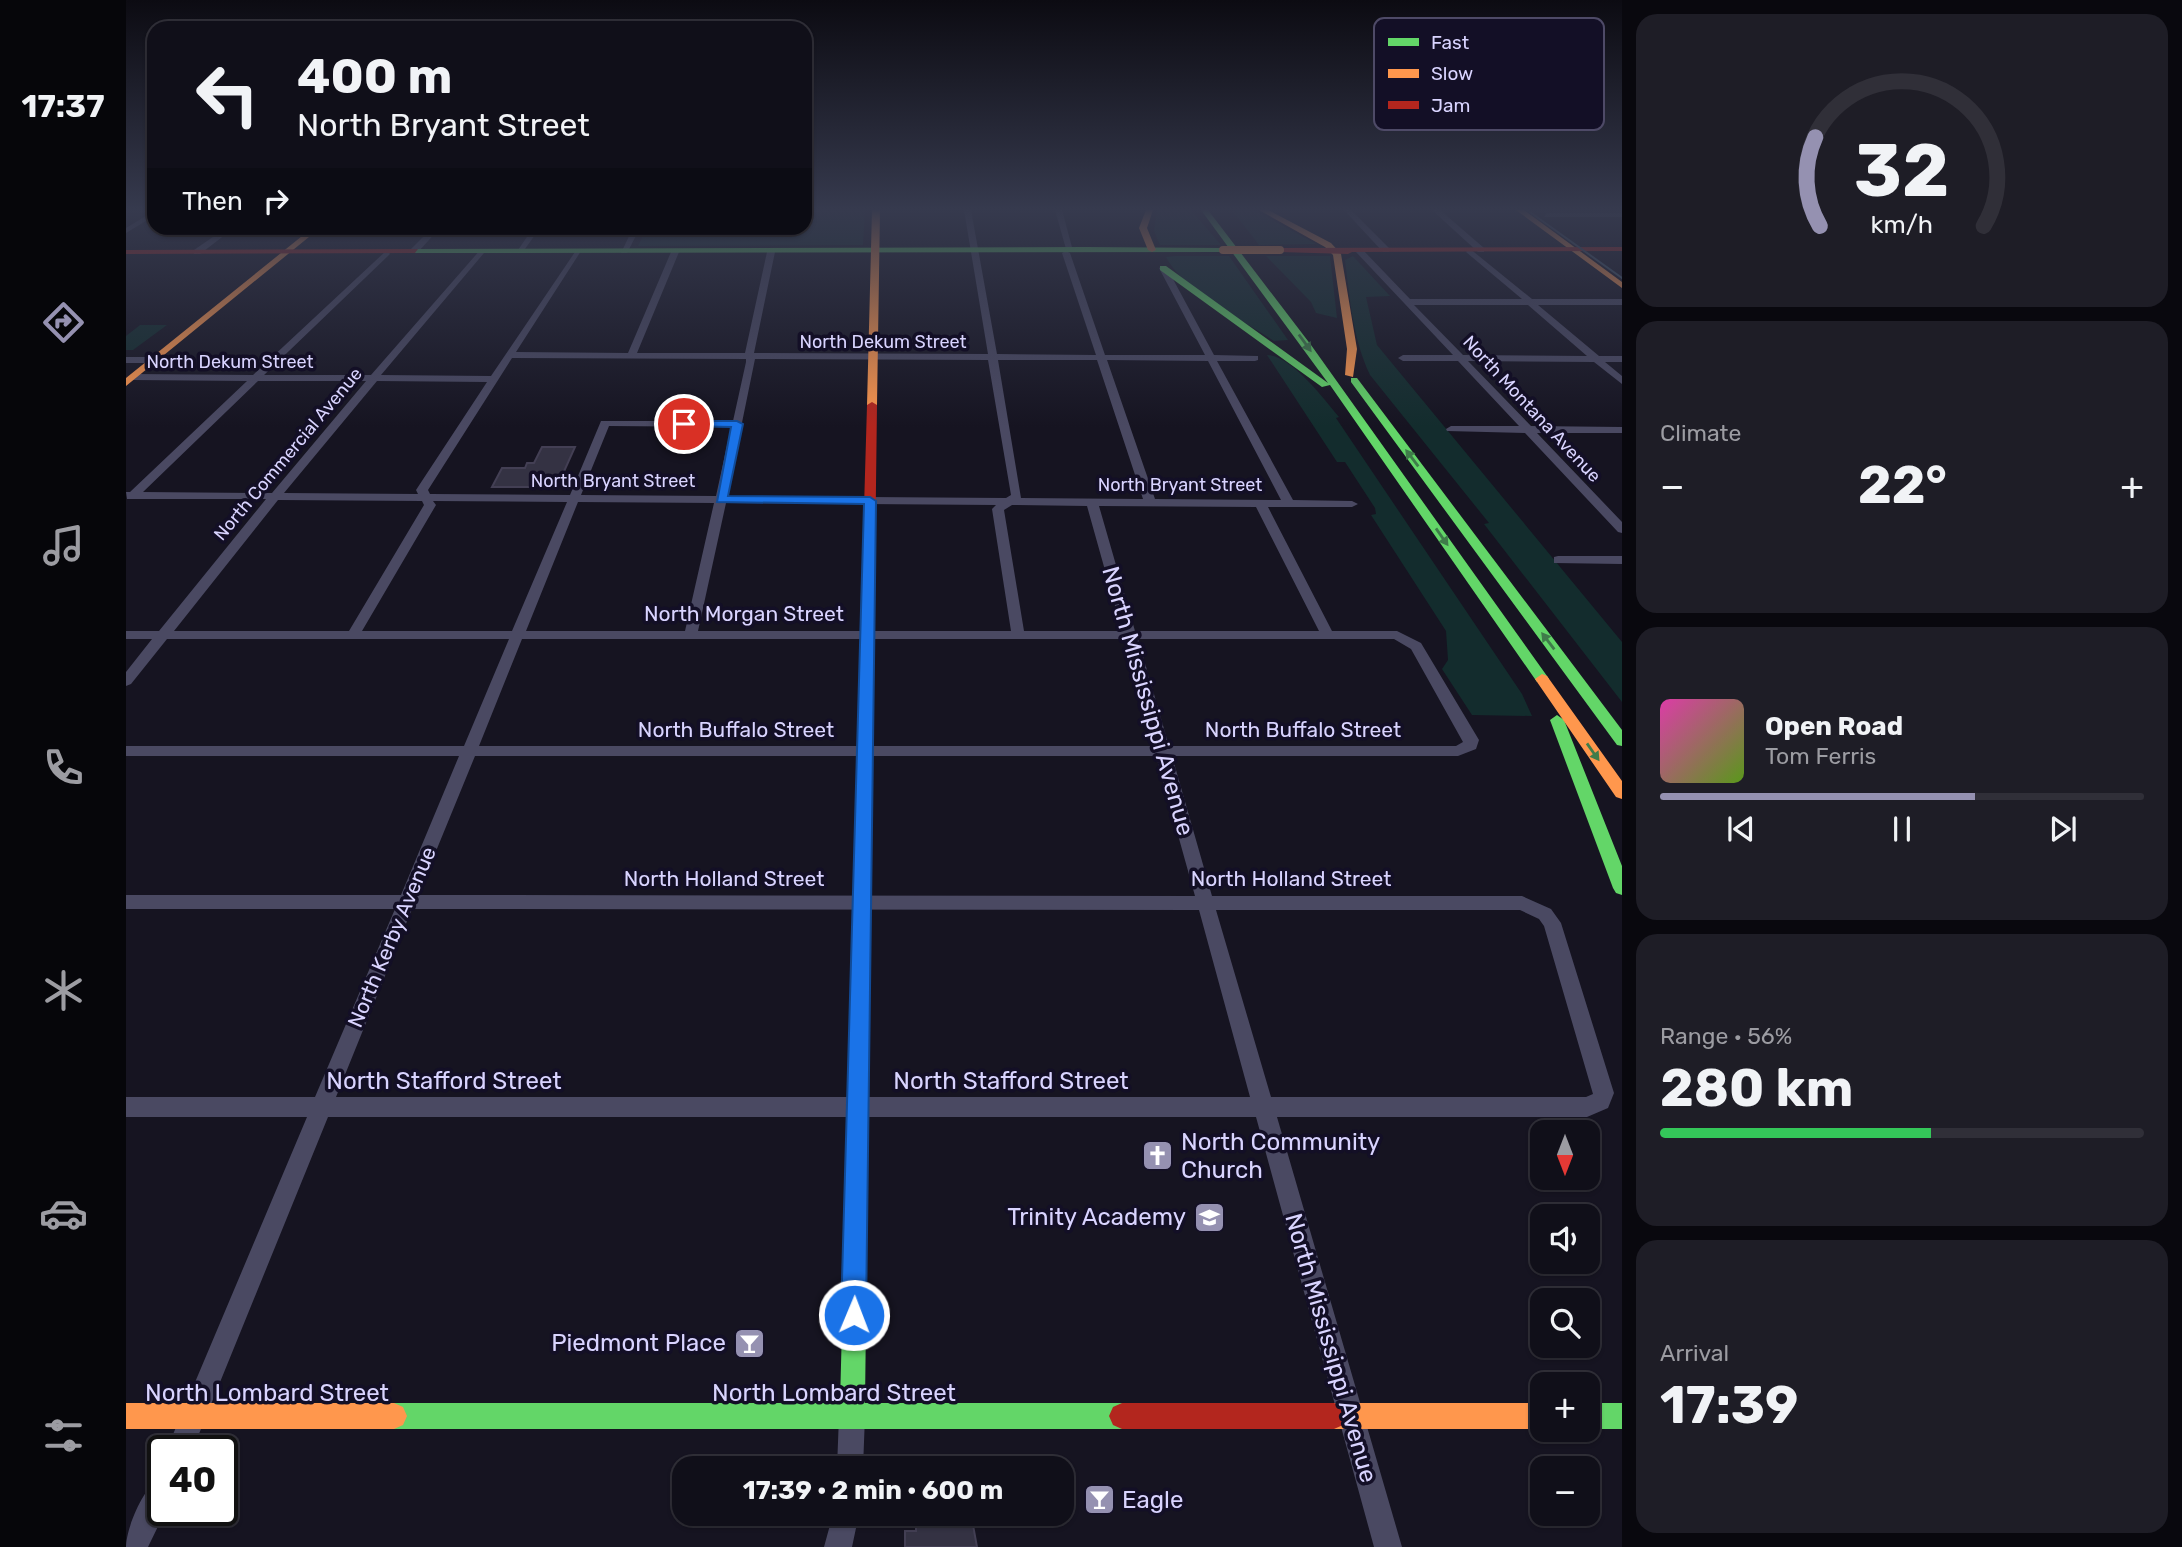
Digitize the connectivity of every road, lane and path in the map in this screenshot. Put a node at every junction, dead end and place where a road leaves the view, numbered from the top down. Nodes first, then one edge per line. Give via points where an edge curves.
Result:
1 (251, 282) edge
2 (355, 282) edge
3 (455, 282) edge
4 (557, 282) edge
5 (662, 282) edge
6 (765, 282) edge
7 (874, 282) edge
8 (980, 282) edge
9 (1077, 282) edge
10 (1171, 282) edge
11 (1183, 282) edge
12 (1258, 282) edge
13 (1277, 282) edge
14 (1340, 282) edge
15 (1388, 282) edge
16 (1509, 282) edge
17 (1407, 302) junction
18 (1530, 302) junction
19 (1622, 302) edge
20 (510, 355) junction
21 (631, 356) junction
22 (750, 357) junction
23 (873, 358) junction
24 (994, 358) junction
25 (1100, 358) junction
26 (1211, 358) junction
27 (1255, 358) dead end
28 (1403, 358) dead end
29 (1461, 359) junction
30 (1597, 359) junction
31 (1622, 359) edge
32 (126, 360) edge
33 (154, 360) junction
34 (1350, 376) junction
35 (255, 378) junction
36 (374, 378) junction
37 (494, 379) junction
38 (130, 380) edge
39 (1622, 381) edge
40 (1346, 401) junction
41 (737, 424) junction
42 (1451, 429) dead end
43 (1528, 430) junction
44 (1622, 430) edge
45 (275, 496) junction
46 (129, 497) edge
47 (426, 497) junction
48 (573, 499) junction
49 (721, 499) junction
50 (870, 501) junction
51 (1010, 502) junction
52 (1092, 502) junction
53 (1150, 502) junction
54 (1260, 503) junction
55 (1289, 504) junction
56 (1352, 504) dead end
57 (1622, 529) edge
58 (1559, 560) dead end
59 (1622, 560) edge
60 (1130, 634) junction
61 (1327, 634) junction
62 (126, 635) edge
63 (163, 635) junction
64 (353, 635) junction
65 (517, 635) junction
66 (691, 635) junction
67 (867, 635) junction
68 (1018, 635) junction
69 (1539, 676) junction
70 (126, 681) edge
71 (1588, 696) junction
72 (1622, 718) edge
73 (1622, 741) edge
74 (1471, 745) joint
75 (470, 750) junction
76 (126, 751) edge
77 (864, 751) junction
78 (1163, 751) junction
79 (1622, 793) edge
80 (1622, 888) edge
81 (126, 902) edge
82 (407, 902) junction
83 (861, 902) junction
84 (1205, 902) junction
85 (1601, 1101) joint
86 (126, 1107) edge
87 (320, 1107) junction
88 (857, 1107) junction
89 (1263, 1107) junction
90 (1350, 1415) junction
91 (126, 1416) edge
92 (194, 1416) junction
93 (852, 1416) junction
94 (1530, 1416) edge
95 (1600, 1416) edge
96 (1622, 1416) edge
97 (186, 1435) edge
98 (850, 1456) edge
99 (147, 1520) edge
100 (843, 1526) edge
101 (133, 1547) edge
102 (838, 1547) edge
103 (1388, 1547) edge

1 - 33 main road
2 - 35 street
3 - 36 street, North Commercial Avenue
4 - 20 street
5 - 21 street
6 - 22 street
7 - 23 main road
8 - 24 street
9 - 25 street
10 - 26 street
11 - 40 main road
12 -> 40 main road
13 - 34 main road
14 - 34 main road via 1352,349
15 - 17 street, North Montana Avenue
16 - 18 street
17 - 18 street
17 - 29 street, North Montana Avenue
18 - 19 street
18 - 30 street
20 - 21 street, North Dekum Street
20 - 37 street
21 - 22 street, North Dekum Street
22 - 23 street, North Dekum Street
22 - 41 street
23 - 24 street, North Dekum Street
23 - 50 main road
24 - 25 street, North Dekum Street
24 - 51 street via 1017,496
25 - 26 street, North Dekum Street
25 - 53 street
26 - 27 street, North Dekum Street
26 - 55 street
28 - 29 street
29 - 30 street
29 - 43 street, North Montana Avenue
30 - 31 street
30 - 39 street
32 - 33 street, North Dekum Street
33 - 38 main road
71 -> 34 main road
35 - 36 street, North Dekum Street
35 - 38 street, North Dekum Street
35 - 46 street
36 - 37 street, North Dekum Street
36 - 45 street, North Commercial Avenue
37 - 47 street via 422,490
40 -> 69 main road
41 - 48 street, North Kerby Avenue via 605,423
41 - 49 street
42 - 43 street
43 - 44 street
43 - 57 street, North Montana Avenue
45 - 46 street, North Bryant Street
45 - 47 street, North Bryant Street
45 - 63 street, North Commercial Avenue
47 - 48 street, North Bryant Street
47 - 64 street via 430,505
48 - 49 street, North Bryant Street
48 - 65 street, North Kerby Avenue
49 - 50 street, North Bryant Street
49 - 66 street
50 - 51 street, North Bryant Street
50 - 67 main road
51 - 52 street, North Bryant Street
51 - 68 street via 998,509
52 - 53 street, North Bryant Street
52 - 60 street, North Mississippi Avenue
53 - 54 street, North Bryant Street
54 - 55 street, North Bryant Street
54 - 61 street
55 - 56 street, North Bryant Street
58 - 59 street
60 - 61 street, North Morgan Street
60 - 68 street, North Morgan Street
60 - 78 street, North Mississippi Avenue
61 - 74 street, North Morgan Street via 1404,637 1416,646
62 - 63 street, North Morgan Street
63 - 64 street, North Morgan Street
63 - 70 street, North Commercial Avenue
64 - 65 street, North Morgan Street
65 - 66 street, North Morgan Street
65 - 75 street, North Kerby Avenue
66 - 67 street, North Morgan Street
67 - 68 street, North Morgan Street
67 - 77 main road
69 -> 79 main road
69 - 80 main road
71 - 72 main road via 1615,709
71 - 73 main road
74 - 78 street, North Buffalo Street via 1458,751
75 - 76 street, North Buffalo Street
75 - 77 street, North Buffalo Street
75 - 82 street, North Kerby Avenue
77 - 78 street, North Buffalo Street
77 - 83 main road
78 - 84 street, North Mississippi Avenue
81 - 82 street, North Holland Street
82 - 83 street, North Holland Street
82 - 87 street, North Kerby Avenue
83 - 84 street, North Holland Street
83 - 88 main road
84 - 85 street, North Holland Street via 1510,902 1532,906 1552,923 1601,1080
84 - 89 street, North Mississippi Avenue
85 - 89 street, North Stafford Street via 1587,1107
86 - 87 street, North Stafford Street
87 - 88 street, North Stafford Street
87 - 92 street, North Kerby Avenue
88 - 89 street, North Stafford Street
88 - 93 main road
89 - 90 street, North Mississippi Avenue
90 - 93 main road, North Lombard Street
90 - 94 main road, North Lombard Street
90 - 103 street, North Mississippi Avenue
91 - 92 main road, North Lombard Street
92 - 93 main road, North Lombard Street
92 - 97 street, North Kerby Avenue
93 - 98 street
95 - 96 main road
99 - 101 street
100 - 102 street

